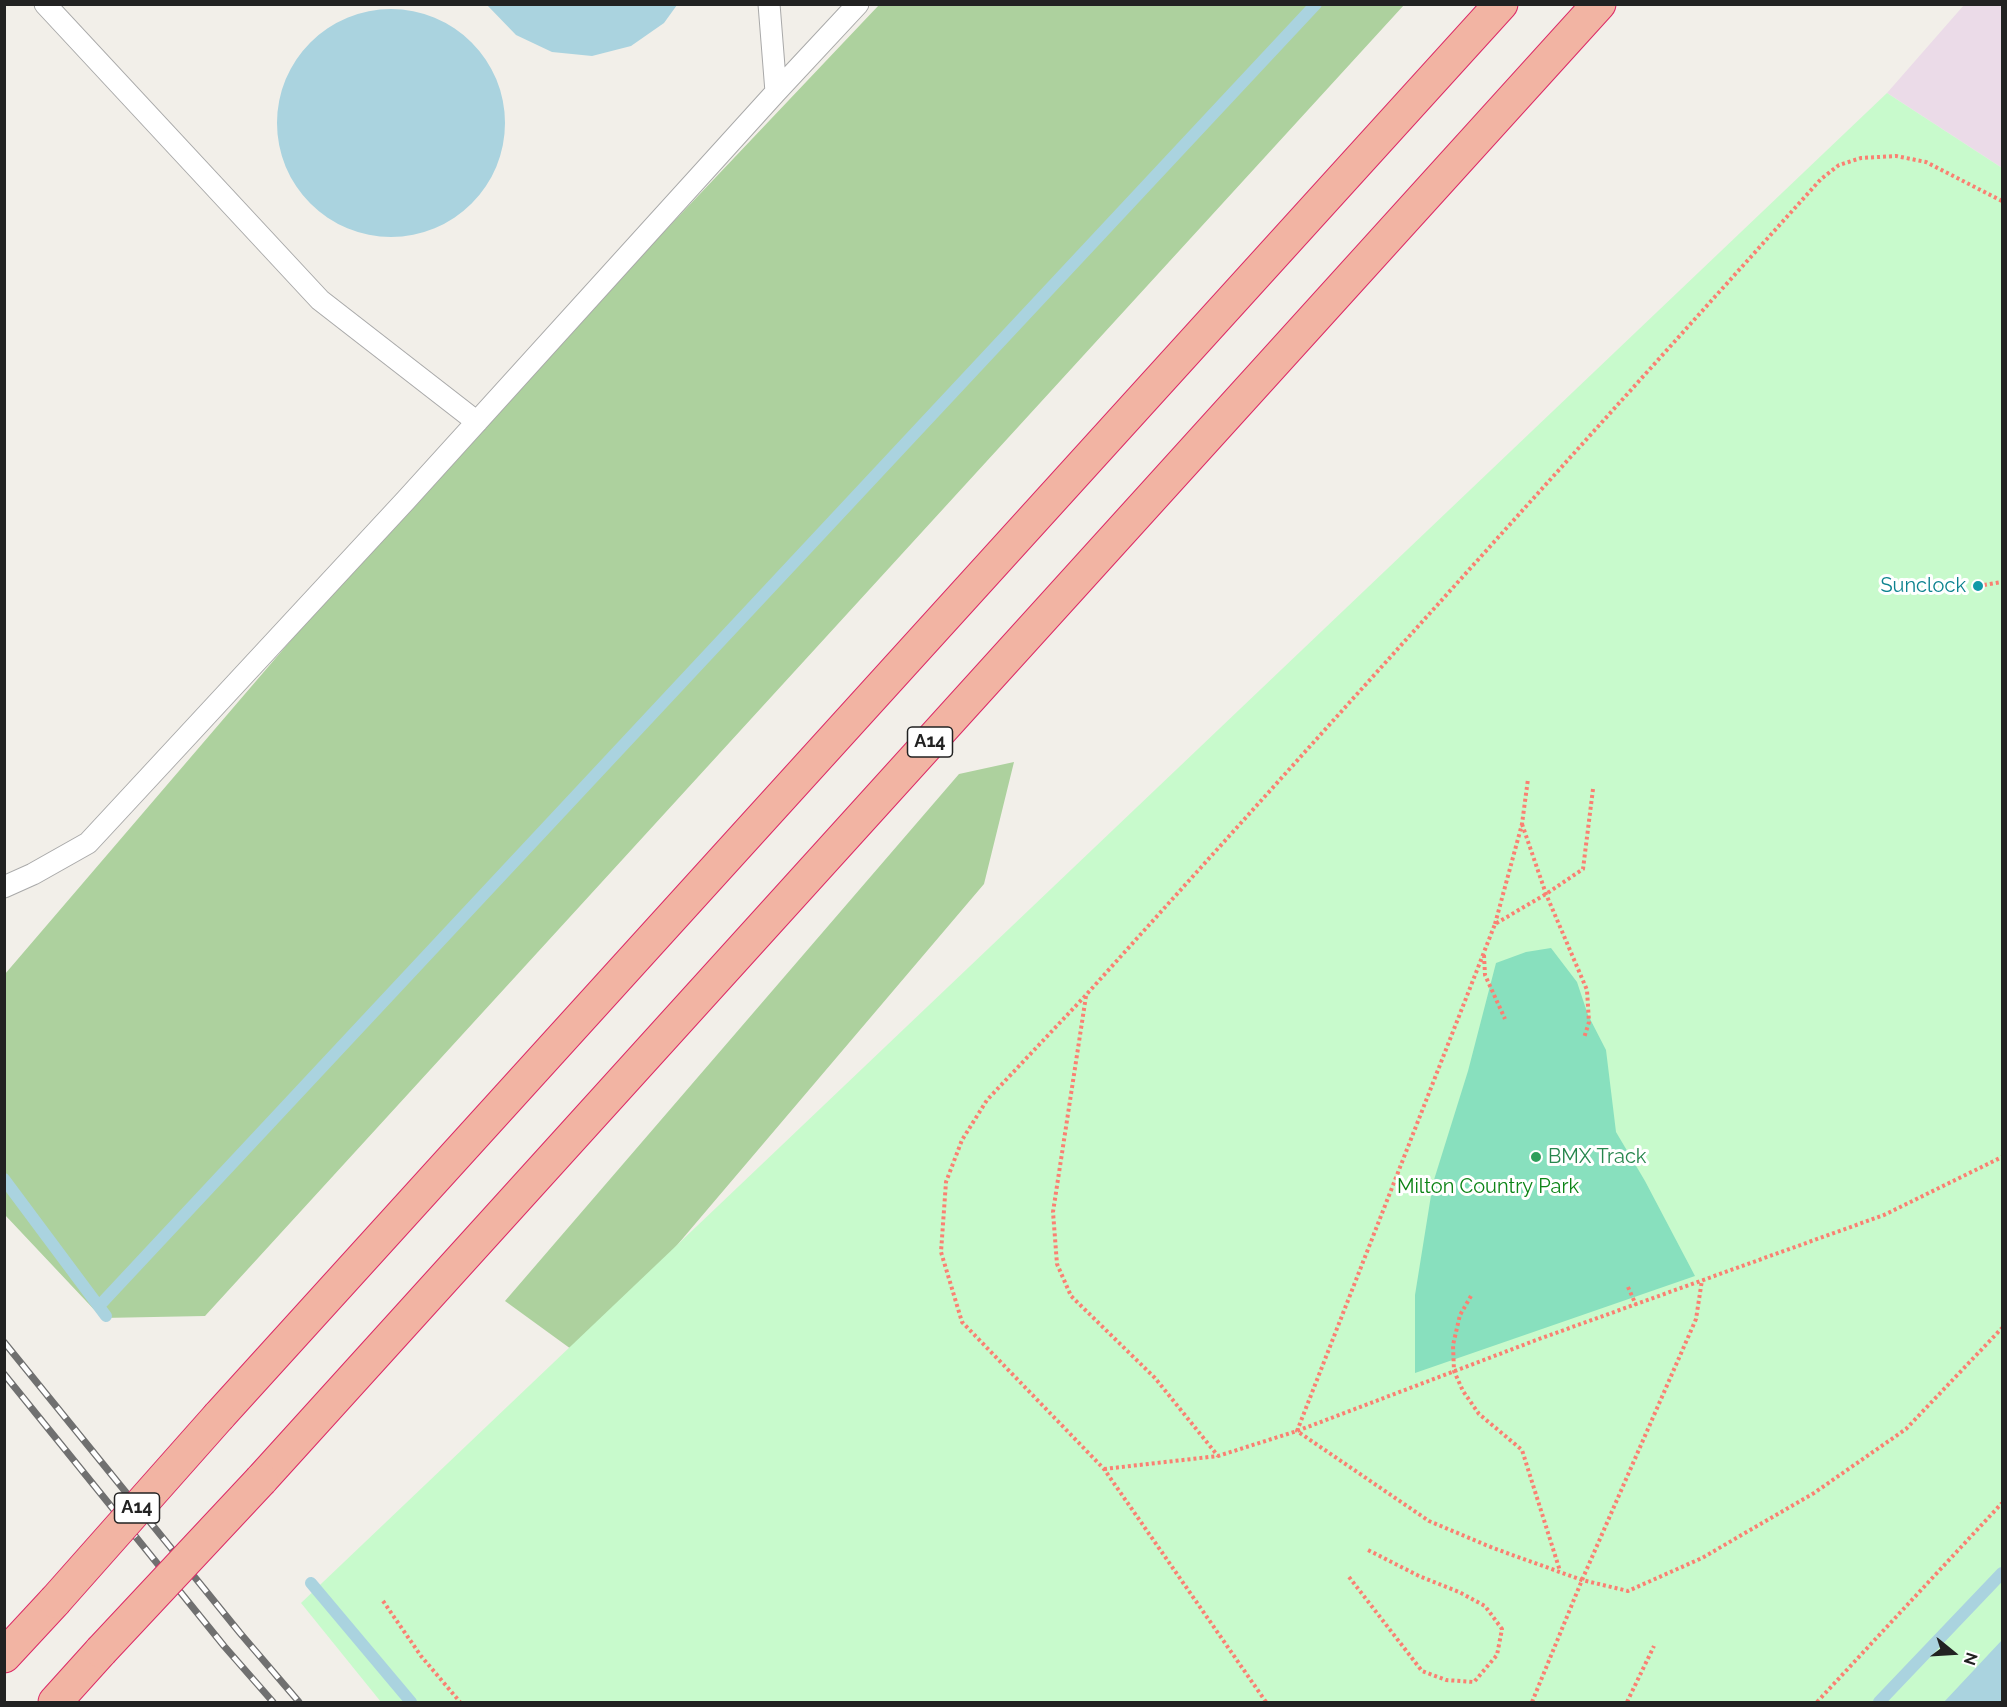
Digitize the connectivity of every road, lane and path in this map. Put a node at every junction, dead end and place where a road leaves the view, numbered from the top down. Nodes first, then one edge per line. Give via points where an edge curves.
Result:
1 (45, 4) edge
2 (769, 4) edge
3 (858, 4) edge
4 (1501, 4) edge
5 (1599, 4) edge
6 (776, 92) junction
7 (2002, 201) edge
8 (477, 422) junction
9 (2002, 582) edge
10 (1978, 586) dead end
11 (1528, 779) dead end
12 (1593, 789) dead end
13 (1522, 824) junction
14 (4, 886) edge
15 (1546, 894) junction
16 (1495, 924) junction
17 (1484, 952) junction
18 (1086, 995) junction
19 (1505, 1019) dead end
20 (1584, 1038) dead end
21 (2002, 1157) edge
22 (1702, 1280) junction
23 (1628, 1287) dead end
24 (1471, 1296) dead end
25 (1636, 1305) junction
26 (2002, 1328) edge
27 (1454, 1371) junction
28 (1297, 1431) junction
29 (1218, 1456) junction
30 (1104, 1469) junction
31 (2002, 1503) edge
32 (1366, 1549) dead end
33 (1560, 1571) junction
34 (1349, 1577) dead end
35 (1582, 1580) junction
36 (383, 1601) dead end
37 (1654, 1646) dead end
38 (4, 1656) edge
39 (55, 1702) edge
40 (460, 1702) edge
41 (1266, 1702) edge
42 (1532, 1702) edge
43 (1627, 1702) edge
44 (1817, 1702) edge

1 - 8 lane via 320,300
2 - 6 lane
3 - 6 lane
4 - 38 highway, A14, bridge
5 - 39 highway, A14, bridge via 261,1480
6 - 8 lane
7 - 18 path via 1926,162 1896,156 1861,158 1839,165 1821,179
8 - 14 lane via 88,843
9 - 10 path
11 - 13 path
12 - 15 path via 1583,869
13 - 15 path
13 - 16 path
15 - 16 path
15 - 20 path via 1587,990
16 - 17 path
17 - 19 path via 1485,975
17 - 28 path
18 - 29 path via 1053,1212 1057,1264 1071,1296 1155,1378
18 - 30 path via 987,1100 962,1140 946,1182 941,1252 962,1322
21 - 22 path via 1884,1215
22 - 25 path
22 - 35 path via 1696,1319
23 - 25 path
24 - 27 path via 1460,1315 1453,1345
25 - 27 path
26 - 35 path via 1905,1429 1814,1493 1702,1558 1628,1591
27 - 28 path
27 - 33 path via 1479,1414 1522,1450
28 - 29 path
28 - 33 path via 1429,1521
29 - 30 path
30 - 41 path
31 - 44 path
32 - 34 path via 1485,1606 1502,1629 1497,1656 1474,1682 1446,1680 1422,1671
33 - 35 path
35 - 42 path
36 - 40 path via 421,1656
37 - 43 path

